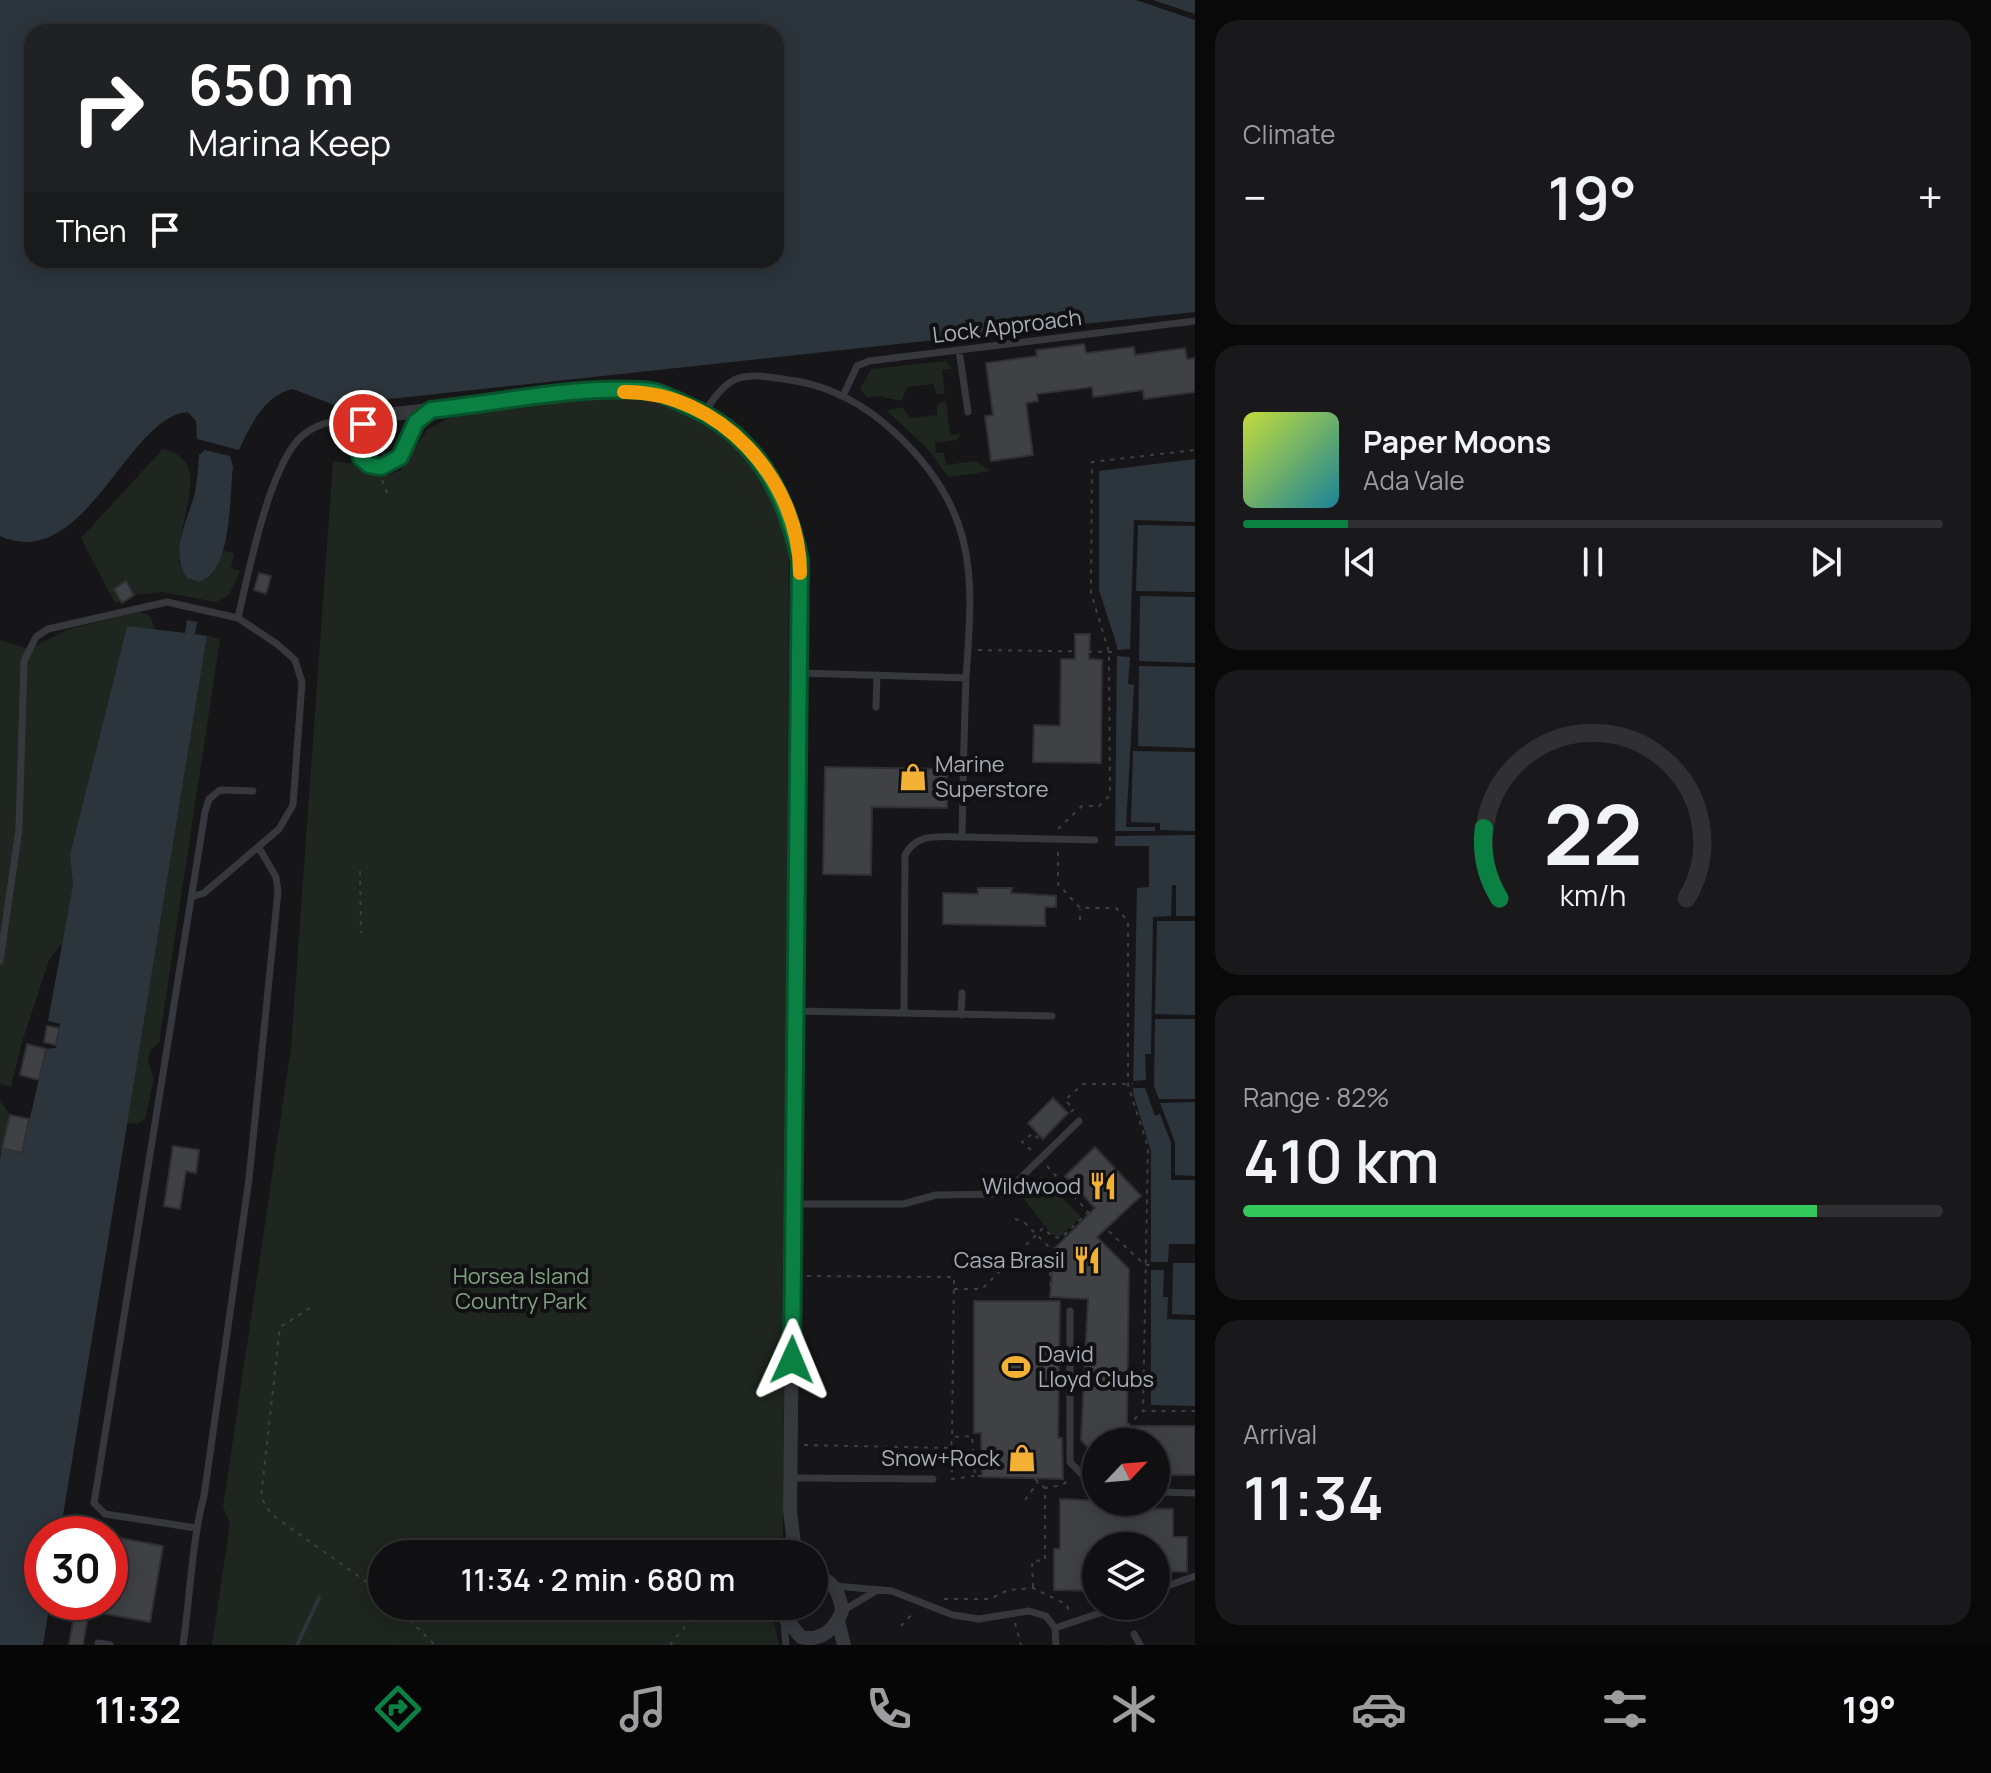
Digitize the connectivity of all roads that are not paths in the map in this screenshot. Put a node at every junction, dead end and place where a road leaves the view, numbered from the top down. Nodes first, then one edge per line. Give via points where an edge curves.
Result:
1 (1195, 321) edge
2 (959, 350) junction
3 (843, 396) junction
4 (431, 410) junction
5 (705, 412) junction
6 (968, 412) dead end
7 (367, 420) junction
8 (238, 618) junction
9 (801, 673) junction
10 (877, 675) junction
11 (966, 678) junction
12 (876, 707) dead end
13 (253, 791) dead end
14 (962, 837) junction
15 (1095, 840) dead end
16 (259, 848) junction
17 (194, 896) junction
18 (0, 961) edge
19 (962, 993) dead end
20 (796, 1011) junction
21 (904, 1013) junction
22 (961, 1015) junction
23 (1052, 1016) dead end
24 (1079, 1121) dead end
25 (794, 1204) junction
26 (1070, 1311) dead end
27 (1082, 1474) edge
28 (790, 1478) junction
29 (933, 1479) dead end
30 (1170, 1492) edge
31 (1195, 1493) edge
32 (196, 1528) junction
33 (792, 1540) edge
34 (1195, 1576) edge
35 (828, 1583) edge
36 (834, 1585) junction
37 (1170, 1585) edge
38 (878, 1590) junction
39 (840, 1616) junction
40 (784, 1620) edge
41 (788, 1620) edge
42 (1083, 1620) edge
43 (1055, 1628) junction
44 (1134, 1634) dead end
45 (813, 1642) edge
46 (98, 1643) dead end
47 (110, 1645) edge
48 (183, 1645) edge
49 (786, 1645) edge
50 (844, 1645) edge
51 (1056, 1645) edge
52 (1140, 1645) edge

1 - 2 lane, Lock Approach
2 - 3 lane, Lock Approach via 865,362 854,370
2 - 6 lane
3 - 5 lane via 803,382 761,376 731,380 718,389
3 - 11 lane via 902,439 933,475 951,507 966,556
4 - 5 street via 594,392 654,391
4 - 7 street
4 - 7 street via 416,422 400,457 381,467 361,458 357,444
5 - 9 street via 743,440 771,475 790,515 800,560
7 - 8 lane via 324,423 290,447
8 - 16 lane via 295,660 302,682 293,805
8 - 18 lane via 167,602 48,629 36,637 24,661 19,829
9 - 10 lane
9 - 20 street
10 - 11 lane
10 - 12 lane
11 - 14 lane
13 - 17 lane via 220,790 209,799
14 - 15 lane
14 - 21 lane via 926,837 914,842 905,855
16 - 17 lane
16 - 32 lane via 276,877 277,907 249,1179
17 - 32 lane via 94,1503 105,1514
19 - 22 lane
20 - 21 lane
20 - 25 street
21 - 22 lane
22 - 23 lane
24 - 25 lane via 1004,1194 936,1195 903,1204
25 - 28 street
26 - 27 lane via 1070,1462
28 - 29 lane
28 - 33 street
30 - 31 lane
32 - 48 lane
34 - 37 lane
35 - 36 street
36 - 38 lane
36 - 39 street
38 - 39 lane
38 - 43 lane via 979,1619 1029,1611 1046,1616
39 - 45 street
39 - 50 street
40 - 49 lane
41 - 45 street via 792,1630
42 - 43 lane
43 - 51 lane
44 - 52 lane
46 - 47 lane

